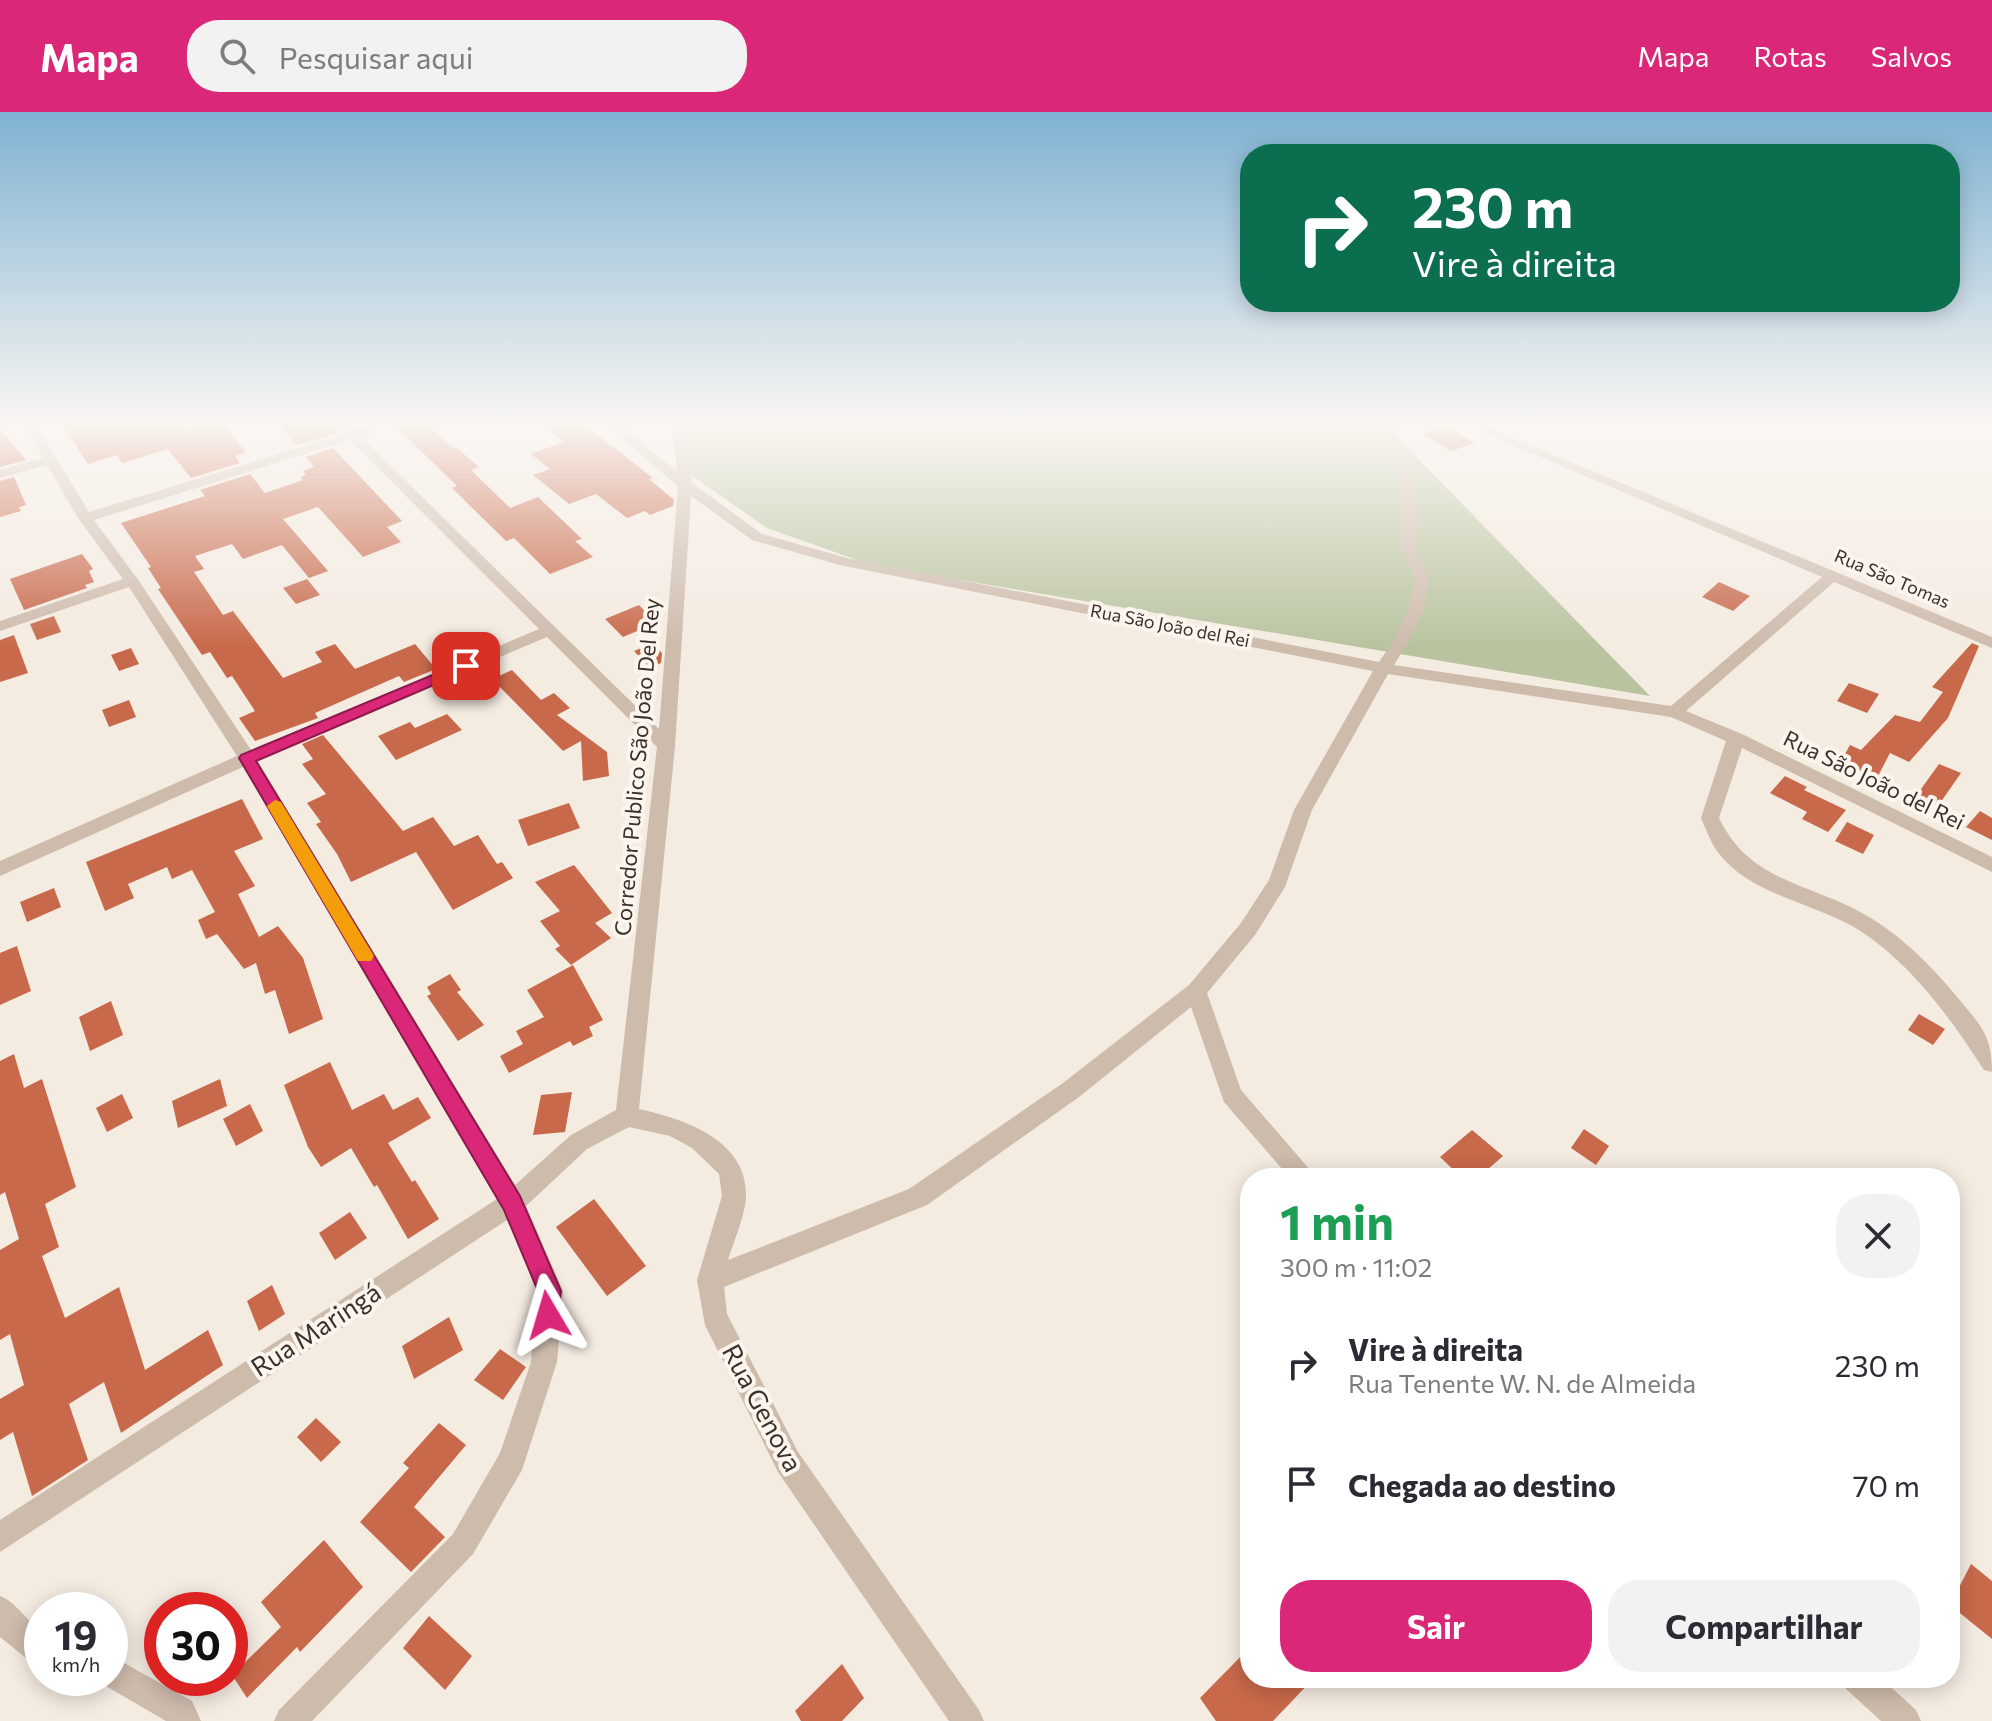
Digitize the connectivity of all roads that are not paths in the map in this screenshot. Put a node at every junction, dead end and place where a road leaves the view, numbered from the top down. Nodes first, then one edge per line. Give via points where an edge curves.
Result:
1 (73, 498) edge
2 (149, 498) edge
3 (415, 498) edge
4 (684, 498) edge
5 (703, 498) edge
6 (1408, 498) edge
7 (1647, 498) edge
8 (85, 518) junction
9 (1833, 576) junction
10 (132, 581) junction
11 (0, 626) edge
12 (548, 631) junction
13 (1992, 643) edge
14 (1383, 668) junction
15 (1674, 712) junction
16 (1736, 738) junction
17 (666, 746) junction
18 (247, 758) junction
19 (1992, 865) edge
20 (0, 869) edge
21 (1196, 991) junction
22 (1992, 1063) edge
23 (627, 1116) junction
24 (1296, 1168) edge
25 (512, 1203) junction
26 (710, 1280) junction
27 (0, 1537) edge
28 (0, 1611) edge
29 (24, 1637) edge
30 (128, 1681) edge
31 (1868, 1688) edge
32 (185, 1721) edge
33 (290, 1721) edge
34 (968, 1721) edge
35 (1905, 1721) edge

1 - 8 street
2 - 8 street
3 - 12 street
4 - 17 street, Corredor Publico São João Del Rey
5 - 14 street, Rua São João del Rei via 757,537 845,562
6 - 14 street via 1408,547 1421,581 1406,635
7 - 9 street, Rua São Tomas
8 - 10 street
9 - 13 street, Rua São Tomas
9 - 15 street
10 - 11 street
10 - 18 street
12 - 17 street
12 - 18 street
14 - 15 street, Rua São João del Rei
14 - 21 street via 1303,810 1278,882 1248,929
15 - 16 street, Rua São João del Rei
16 - 19 street, Rua São João del Rei
16 - 22 street via 1710,818 1726,849 1755,874 1838,907 1872,929 1953,1004
17 - 23 street, Corredor Publico São João Del Rey
18 - 20 street
18 - 25 street
21 - 24 street via 1232,1095
21 - 26 street via 1071,1090 918,1197
23 - 25 street, Rua Maringá via 579,1142
23 - 26 street, Rua Genova via 675,1127 700,1141 730,1169 734,1196
25 - 27 street, Rua Maringá
25 - 33 street via 550,1291 544,1362 512,1460 463,1544
26 - 34 street, Rua Genova via 714,1316 788,1462
28 - 29 street
30 - 32 street via 181,1712
31 - 35 street

